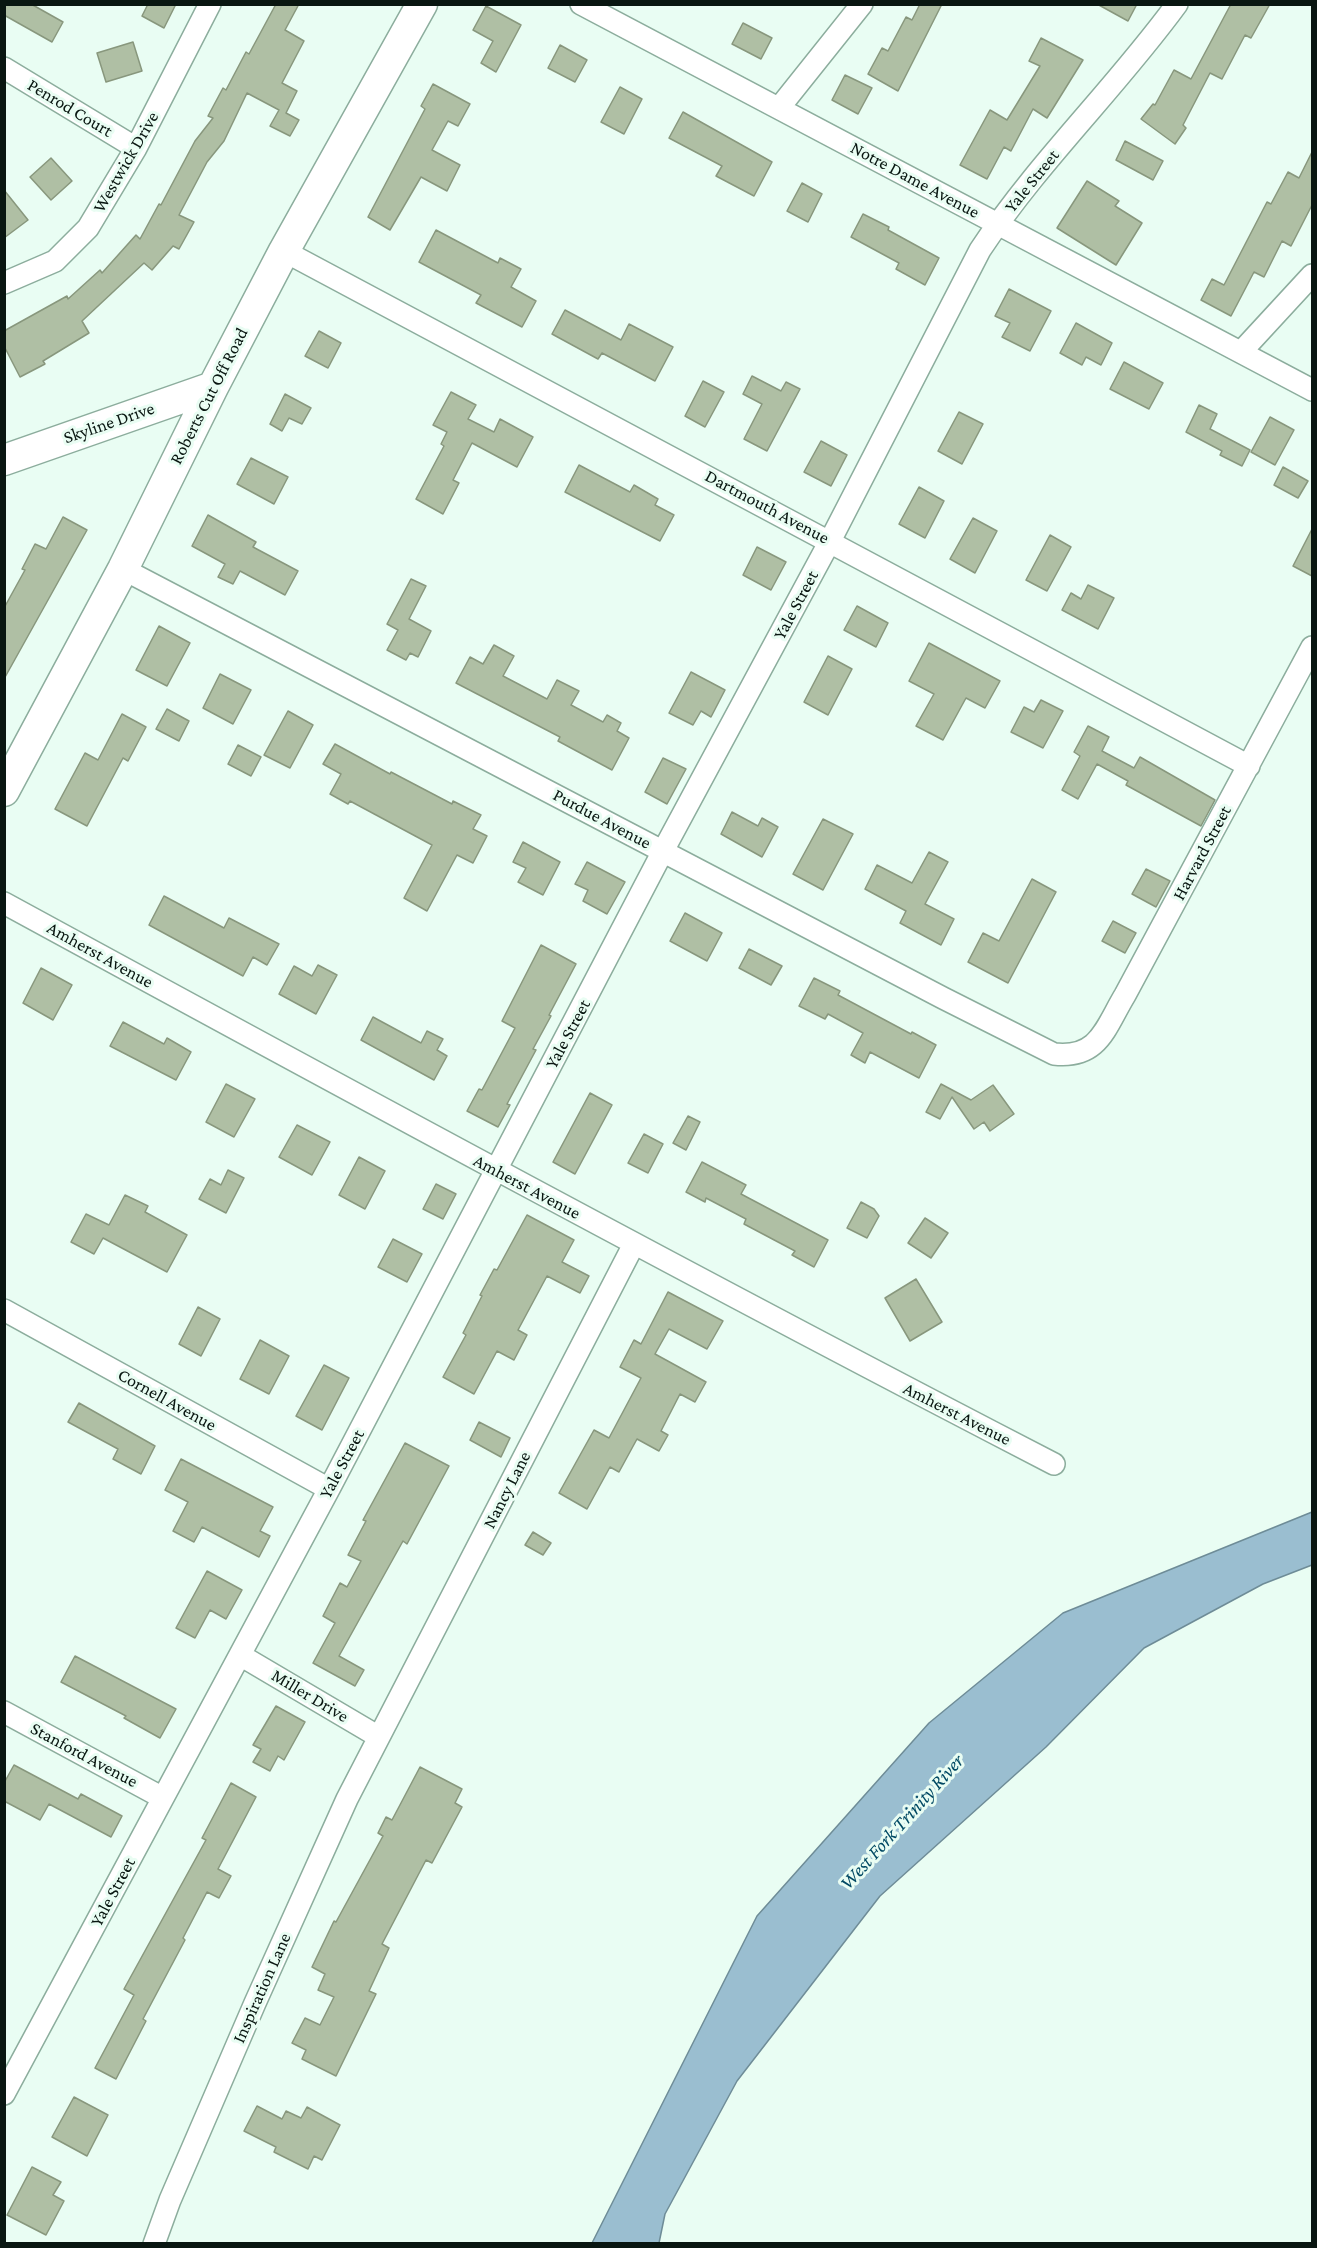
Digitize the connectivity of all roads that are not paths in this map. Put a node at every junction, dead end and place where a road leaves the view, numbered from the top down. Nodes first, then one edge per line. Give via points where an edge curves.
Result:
1 (210, 4) edge
2 (422, 4) edge
3 (581, 4) edge
4 (862, 4) edge
5 (1177, 4) edge
6 (4, 68) edge
7 (779, 108) junction
8 (136, 148) junction
9 (997, 224) junction
10 (284, 251) junction
11 (1312, 274) edge
12 (4, 283) edge
13 (1241, 352) junction
14 (213, 387) junction
15 (1312, 390) edge
16 (4, 460) edge
17 (830, 541) junction
18 (123, 569) junction
19 (1312, 647) edge
20 (1249, 766) junction
21 (4, 791) edge
22 (663, 851) junction
23 (4, 903) edge
24 (1083, 1052) joint
25 (496, 1171) junction
26 (634, 1244) junction
27 (4, 1310) edge
28 (1054, 1464) dead end
29 (329, 1490) junction
30 (240, 1655) junction
31 (4, 1712) edge
32 (379, 1737) junction
33 (163, 1798) junction
34 (4, 2094) edge
35 (154, 2244) edge

1 - 8 street, Westwick Drive
2 - 10 street, Roberts Cut Off Road
3 - 7 street, Notre Dame Avenue
4 - 7 street
5 - 9 street, Yale Street
6 - 8 street, Penrod Court
7 - 9 street, Notre Dame Avenue
8 - 12 street, Westwick Drive via 88,228 55,261
9 - 13 street, Notre Dame Avenue
9 - 17 street, Yale Street
10 - 14 street, Roberts Cut Off Road
10 - 17 street, Dartmouth Avenue
11 - 13 street
13 - 15 street, Notre Dame Avenue
14 - 16 street, Skyline Drive
14 - 18 street, Roberts Cut Off Road
17 - 20 street, Dartmouth Avenue
17 - 22 street, Yale Street
18 - 21 street, Roberts Cut Off Road
18 - 22 street, Purdue Avenue
19 - 20 street, Harvard Street
20 - 24 street, Harvard Street via 1125,995 1094,1047
22 - 24 street, Purdue Avenue via 1054,1054 1071,1056
22 - 25 street, Yale Street
23 - 25 street, Amherst Avenue
25 - 26 street, Amherst Avenue
25 - 29 street, Yale Street
26 - 28 street, Amherst Avenue
26 - 32 street, Nancy Lane
27 - 29 street, Cornell Avenue
29 - 30 street, Yale Street
30 - 32 street, Miller Drive
30 - 33 street, Yale Street
31 - 33 street, Stanford Avenue
32 - 35 street, Inspiration Lane via 255,2003
33 - 34 street, Yale Street

